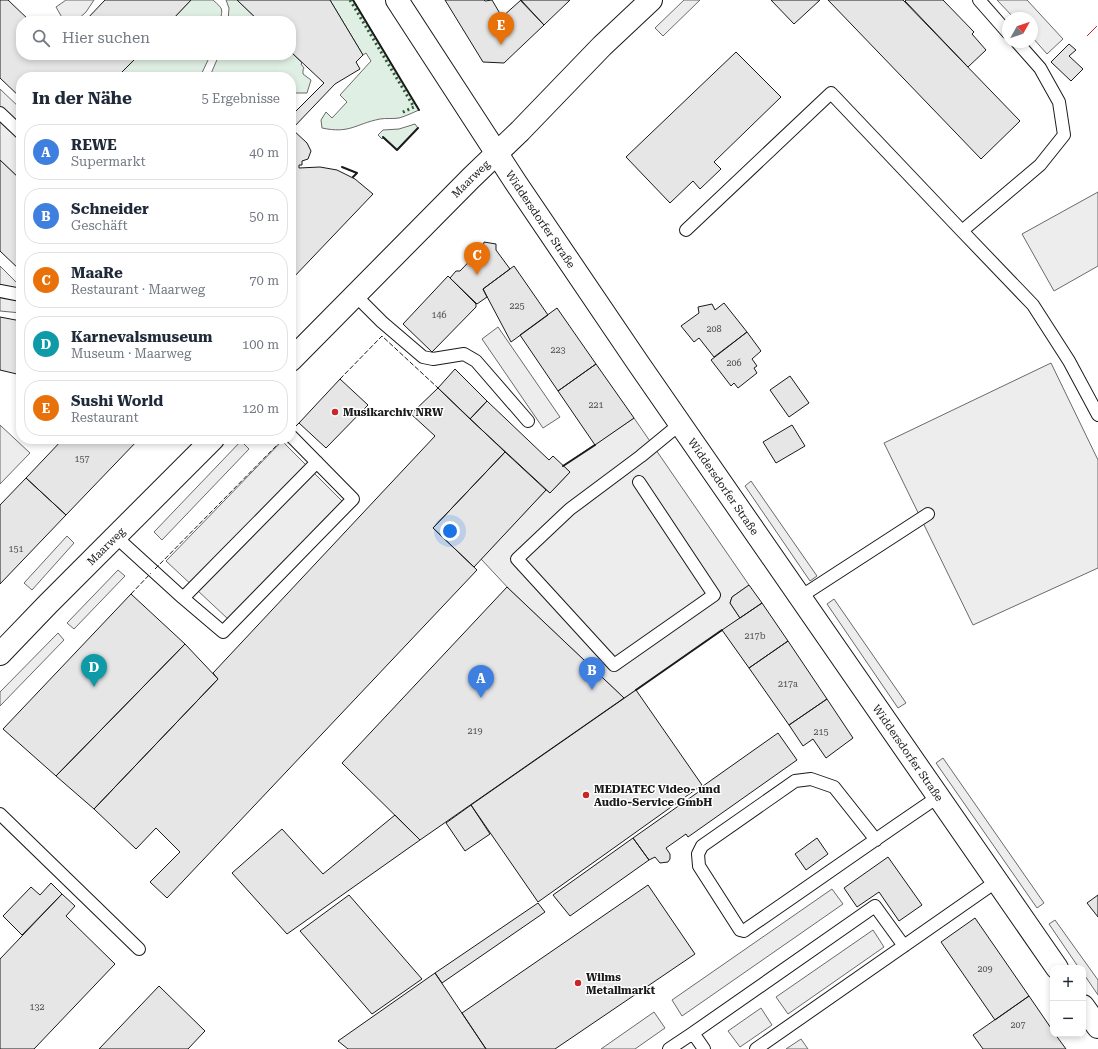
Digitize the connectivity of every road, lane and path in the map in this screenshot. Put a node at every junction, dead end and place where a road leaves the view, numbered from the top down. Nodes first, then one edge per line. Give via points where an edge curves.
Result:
1 (397, 0) edge
2 (651, 0) edge
3 (978, 0) edge
4 (1002, 26) edge
5 (1022, 48) edge
6 (0, 113) edge
7 (16, 128) edge
8 (497, 154) junction
9 (686, 230) dead end
10 (962, 231) junction
11 (0, 291) edge
12 (16, 294) edge
13 (355, 295) junction
14 (296, 355) edge
15 (1098, 415) edge
16 (528, 421) dead end
17 (680, 424) junction
18 (296, 441) edge
19 (208, 444) edge
20 (316, 462) junction
21 (639, 482) dead end
22 (928, 514) dead end
23 (116, 537) junction
24 (183, 598) junction
25 (800, 598) junction
26 (0, 654) edge
27 (938, 797) junction
28 (0, 814) edge
29 (876, 840) junction
30 (997, 881) junction
31 (904, 946) junction
32 (139, 949) dead end
33 (1055, 965) edge
34 (1086, 1010) edge
35 (1098, 1027) edge
36 (693, 1033) junction
37 (669, 1049) edge
38 (704, 1049) edge
39 (756, 1049) edge

1 - 8 main road, Widdersdorfer Straße
2 - 8 main road, Maarweg via 602,46
3 - 4 lane
5 - 10 lane via 1040,68 1058,102 1064,135 1040,165
6 - 7 lane
8 - 13 main road, Maarweg
8 - 17 main road, Widdersdorfer Straße
9 - 10 lane via 832,93
10 - 15 lane via 1033,305 1069,361
11 - 12 lane
13 - 14 main road, Maarweg
13 - 16 lane via 382,322 424,357 433,359 464,354 476,360
17 - 21 lane via 570,509 517,559 614,665 714,595
17 - 25 main road, Widdersdorfer Straße
18 - 20 lane
19 - 23 main road, Maarweg
20 - 24 lane
20 - 24 lane via 353,499 223,632
22 - 25 lane
23 - 24 lane
23 - 26 main road, Maarweg
25 - 27 main road, Widdersdorfer Straße
27 - 29 lane
27 - 30 main road, Widdersdorfer Straße
28 - 32 lane
29 - 29 lane via 744,931 740,930 699,866 698,854 702,846 795,781 811,779 834,787
30 - 31 lane
30 - 33 main road, Widdersdorfer Straße
31 - 36 lane via 875,906
31 - 39 lane
34 - 35 main road
36 - 37 lane
36 - 38 lane

